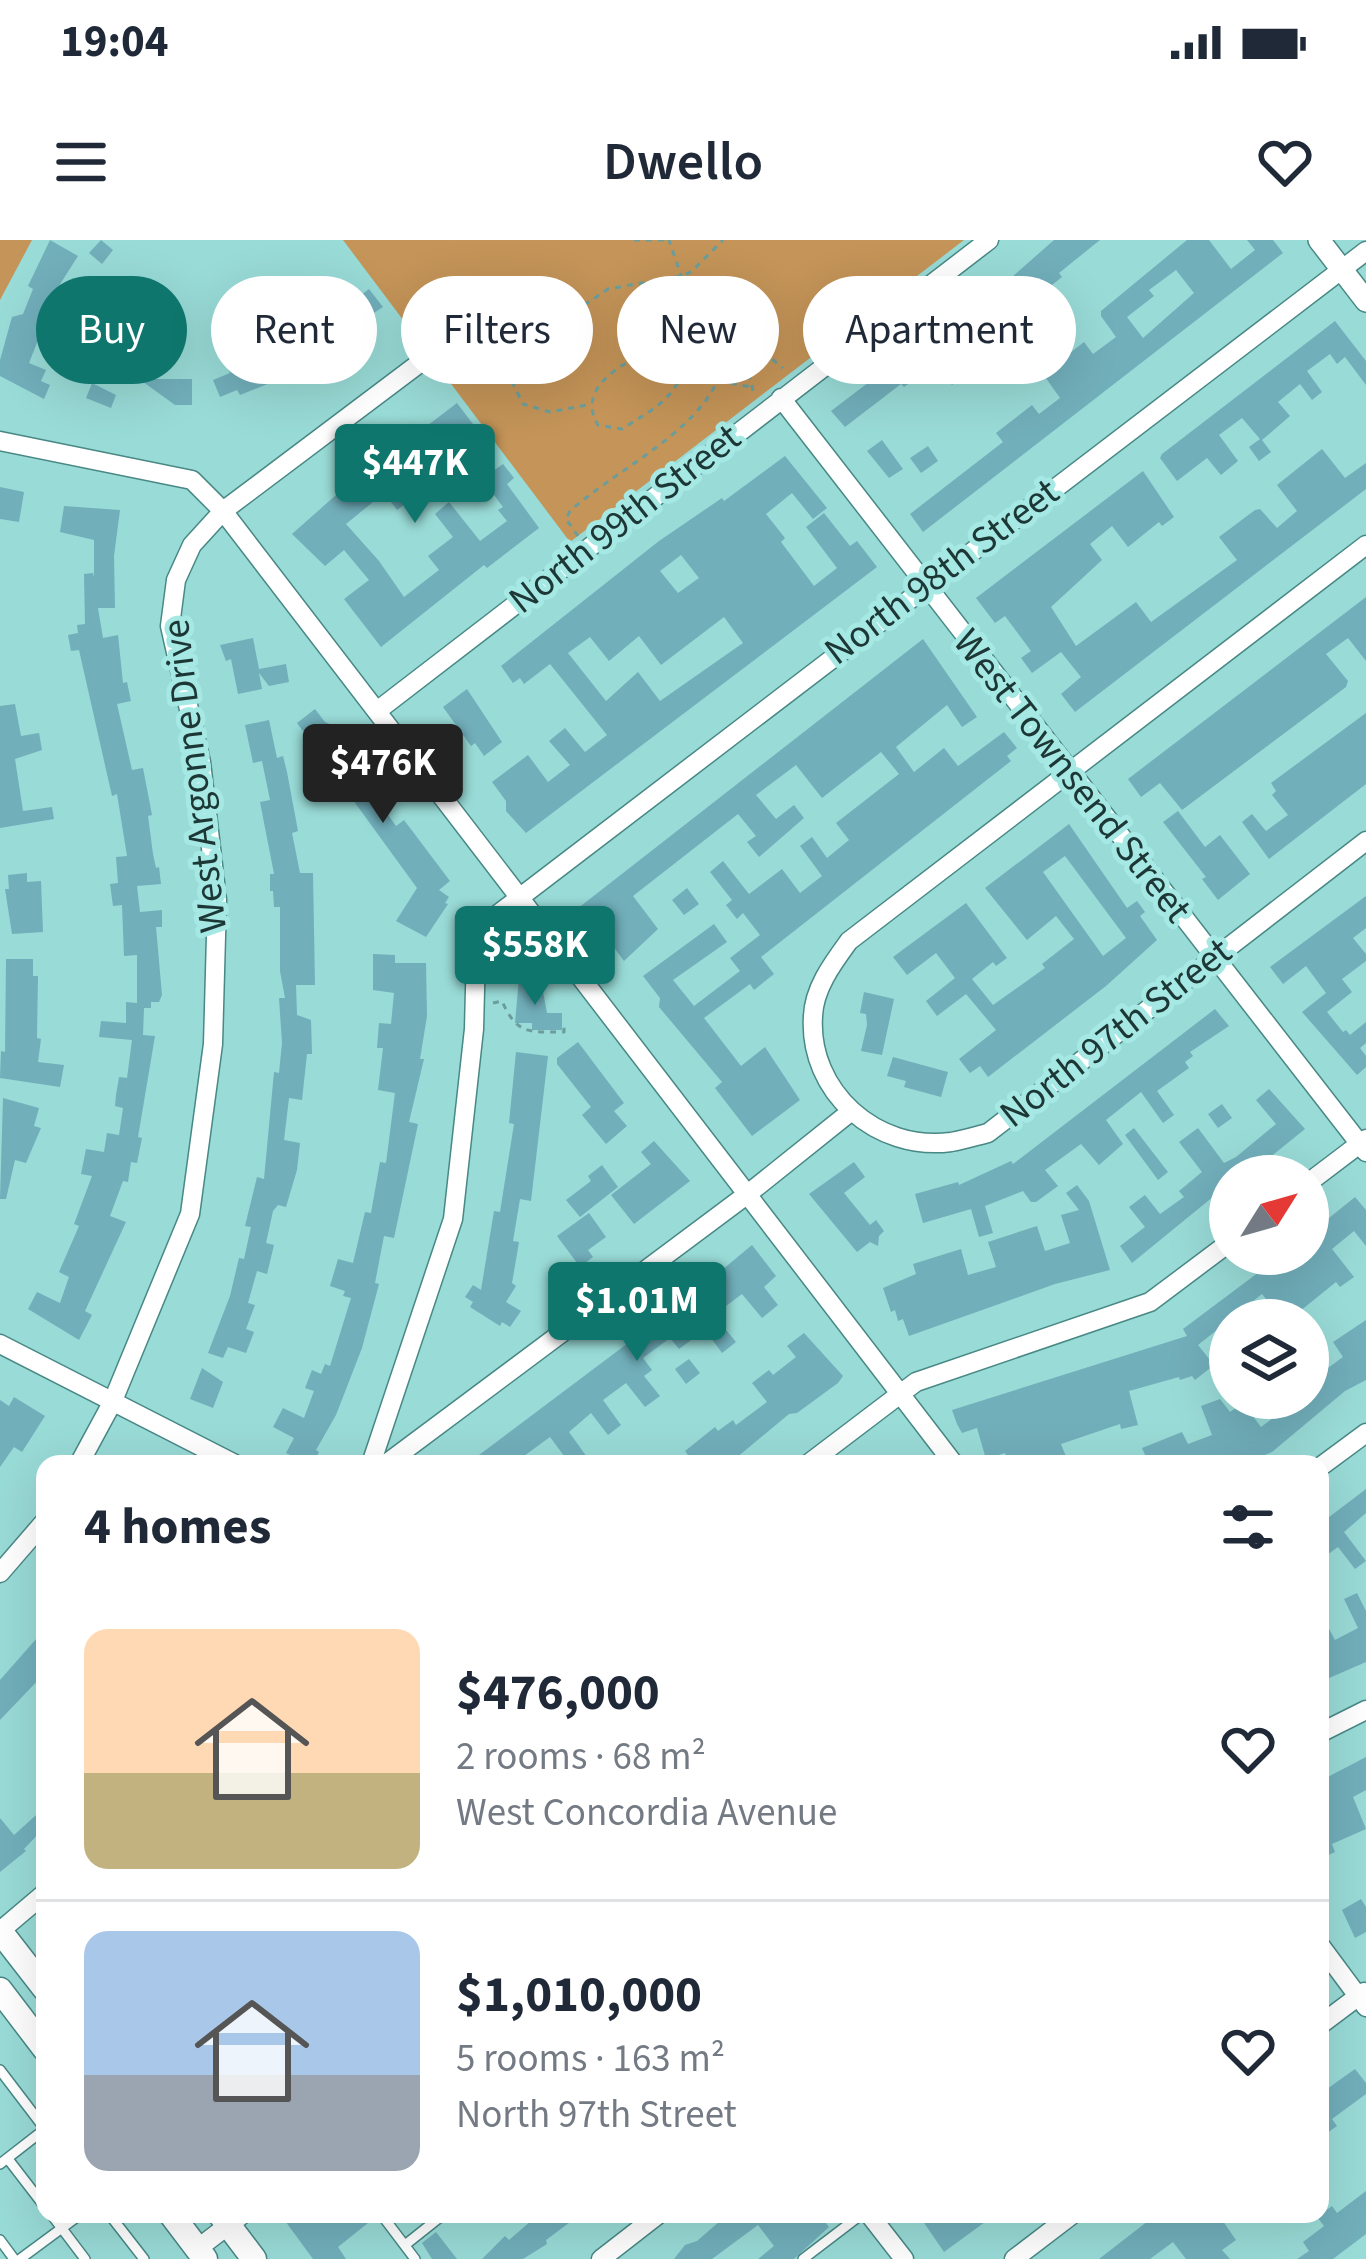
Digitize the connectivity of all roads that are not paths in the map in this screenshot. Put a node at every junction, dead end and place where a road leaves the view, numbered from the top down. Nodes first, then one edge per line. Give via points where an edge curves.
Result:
1 (989, 240) edge
2 (1319, 240) edge
3 (1366, 251) edge
4 (1340, 268) junction
5 (1366, 301) edge
6 (401, 377) edge
7 (781, 398) junction
8 (0, 441) edge
9 (223, 511) junction
10 (1366, 545) edge
11 (925, 585) junction
12 (376, 711) junction
13 (1069, 771) junction
14 (1366, 841) edge
15 (521, 896) junction
16 (1213, 957) junction
17 (849, 1113) junction
18 (1364, 1145) edge
19 (1329, 1169) edge
20 (748, 1193) junction
21 (1209, 1258) edge
22 (0, 1344) edge
23 (900, 1393) junction
24 (112, 1403) junction
25 (1366, 1433) edge
26 (84, 1455) edge
27 (217, 1455) edge
28 (374, 1455) edge
29 (398, 1455) edge
30 (820, 1455) edge
31 (947, 1455) edge
32 (1329, 1461) edge
33 (36, 1531) edge
34 (0, 1573) edge
35 (1366, 1710) edge
36 (1329, 1728) edge
37 (36, 1901) edge
38 (0, 1931) edge
39 (1329, 1957) edge
40 (36, 1977) edge
41 (0, 1990) edge
42 (1363, 1998) edge
43 (1329, 2020) edge
44 (36, 2037) edge
45 (0, 2070) edge
46 (36, 2117) edge
47 (36, 2136) edge
48 (4, 2162) edge
49 (36, 2196) edge
50 (58, 2223) edge
51 (69, 2223) edge
52 (116, 2223) edge
53 (178, 2223) edge
54 (227, 2223) edge
55 (234, 2223) edge
56 (388, 2223) edge
57 (433, 2223) edge
58 (648, 2223) edge
59 (853, 2223) edge
60 (874, 2223) edge
61 (1061, 2223) edge
62 (62, 2228) junction
63 (0, 2240) edge
64 (405, 2245) junction
65 (201, 2254) edge
66 (17, 2259) edge
67 (85, 2259) edge
68 (143, 2259) edge
69 (254, 2259) edge
70 (415, 2259) edge
71 (602, 2259) edge
72 (803, 2259) edge
73 (904, 2259) edge
74 (1014, 2259) edge

1 - 7 street, North 99th Street
2 - 4 street
3 - 4 street, North 98th Street
4 - 5 street
4 - 11 street, North 98th Street
6 - 9 street, West Argonne Drive
7 - 11 street, West Townsend Street
7 - 12 street, North 99th Street
8 - 9 street via 192,480
9 - 12 street
9 - 24 street, West Argonne Drive via 192,545 176,580 170,626 201,762 217,900 213,1044 190,1214
10 - 13 street
11 - 13 street, West Townsend Street
11 - 15 street, North 98th Street
12 - 15 street
13 - 16 street, West Townsend Street
13 - 17 street via 849,941 827,971 812,1012 815,1048
14 - 16 street, North 97th Street
15 - 20 street
15 - 28 street, North 98th Street via 480,935 453,1219
16 - 17 street, North 97th Street via 988,1132 950,1142 909,1140
16 - 18 street, West Townsend Street
17 - 20 street
18 - 19 street
20 - 23 street
20 - 29 street
21 - 23 street via 1150,1302
22 - 24 street
23 - 30 street
23 - 31 street
24 - 26 street, West Argonne Drive
24 - 27 street
25 - 32 street
33 - 34 street
35 - 36 street
37 - 38 street
38 - 40 main road
39 - 42 street
41 - 44 main road
42 - 43 street
45 - 46 lane
47 - 48 lane
48 - 49 lane
50 - 62 lane
51 - 62 lane
52 - 68 lane
53 - 65 main road
54 - 65 street
55 - 69 main road
56 - 64 lane
57 - 64 lane
58 - 71 street
59 - 72 lane
60 - 73 street
61 - 74 street
62 - 66 lane
62 - 67 lane
63 - 66 lane
64 - 70 lane

